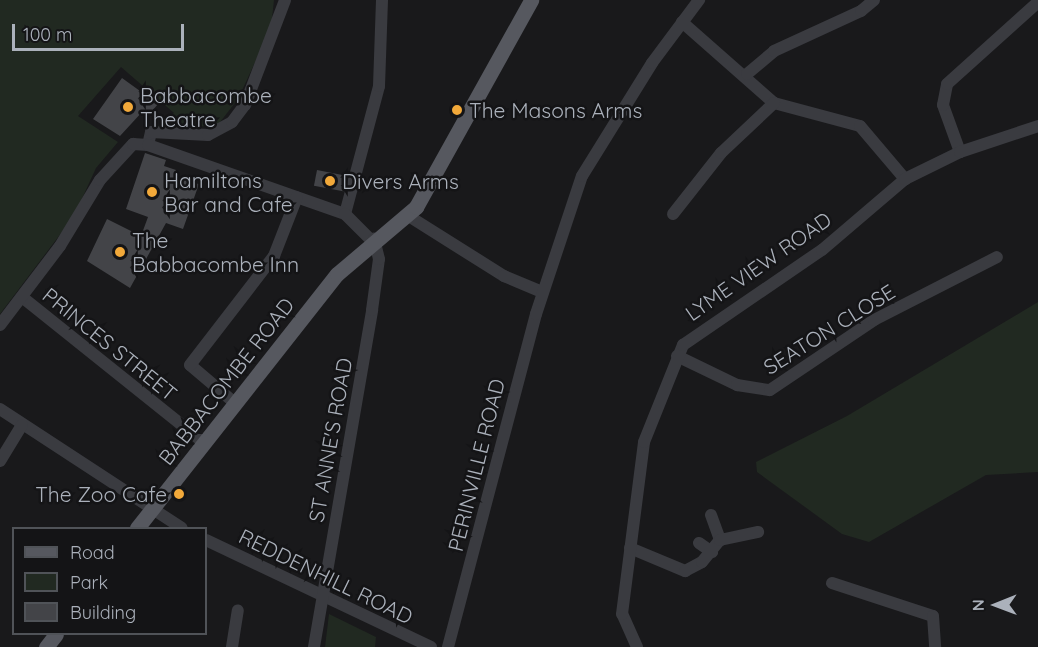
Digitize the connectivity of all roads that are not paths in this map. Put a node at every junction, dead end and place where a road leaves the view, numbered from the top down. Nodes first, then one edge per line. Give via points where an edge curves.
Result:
1 (285, 0) edge
2 (382, 0) edge
3 (531, 0) edge
4 (699, 0) edge
5 (874, 0) edge
6 (1038, 2) edge
7 (682, 22) junction
8 (747, 75) junction
9 (774, 102) junction
10 (1038, 126) edge
11 (148, 145) junction
12 (960, 152) junction
13 (905, 179) junction
14 (297, 197) junction
15 (345, 214) junction
16 (673, 214) dead end
17 (407, 215) junction
18 (373, 240) junction
19 (998, 257) dead end
20 (542, 292) junction
21 (22, 297) junction
22 (0, 325) edge
23 (677, 356) junction
24 (236, 404) junction
25 (0, 409) edge
26 (22, 425) junction
27 (203, 442) junction
28 (0, 461) edge
29 (150, 511) junction
30 (711, 515) dead end
31 (138, 527) edge
32 (180, 527) edge
33 (759, 532) dead end
34 (207, 540) edge
35 (720, 540) junction
36 (699, 543) dead end
37 (630, 548) junction
38 (712, 552) junction
39 (832, 583) dead end
40 (321, 595) junction
41 (238, 610) dead end
42 (232, 647) edge
43 (314, 647) edge
44 (430, 647) edge
45 (448, 647) edge
46 (637, 647) edge
47 (935, 647) edge

1 - 11 street via 245,105 232,122 208,135 151,132
2 - 15 street via 379,86
3 - 17 main road, BABBACOMBE ROAD via 463,129
4 - 7 street, PERINVILLE ROAD
5 - 8 street via 861,11 774,51
6 - 12 street via 947,84 943,105
7 - 8 street
7 - 20 street, PERINVILLE ROAD via 582,176
8 - 9 street
9 - 13 street via 860,126
9 - 16 street via 722,153
10 - 12 street, LYME VIEW ROAD
11 - 14 street
11 - 21 street via 133,144 123,152
12 - 13 street, LYME VIEW ROAD
13 - 23 street, LYME VIEW ROAD via 822,250 693,335
14 - 15 street
14 - 24 street via 274,256 190,366
15 - 18 street
17 - 18 main road, BABBACOMBE ROAD
17 - 20 street via 504,276
18 - 24 main road, BABBACOMBE ROAD via 337,274
18 - 40 street, ST ANNE'S ROAD via 380,260
19 - 23 street, SEATON CLOSE via 873,320 770,390 737,385
20 - 45 street, PERINVILLE ROAD
21 - 22 street
21 - 27 street, PRINCES STREET
23 - 37 street, LYME VIEW ROAD via 644,442
24 - 27 main road, BABBACOMBE ROAD
25 - 26 street
26 - 28 street
26 - 29 street
27 - 29 main road, BABBACOMBE ROAD
29 - 31 main road, BABBACOMBE ROAD
29 - 32 street
30 - 35 street
33 - 35 street
34 - 40 street, REDDENHILL ROAD
35 - 38 street
36 - 38 street
37 - 38 street via 685,570
37 - 46 street, LYME VIEW ROAD via 622,614
39 - 47 street via 933,616
40 - 43 street, ST ANNE'S ROAD
40 - 44 street, REDDENHILL ROAD
41 - 42 street

